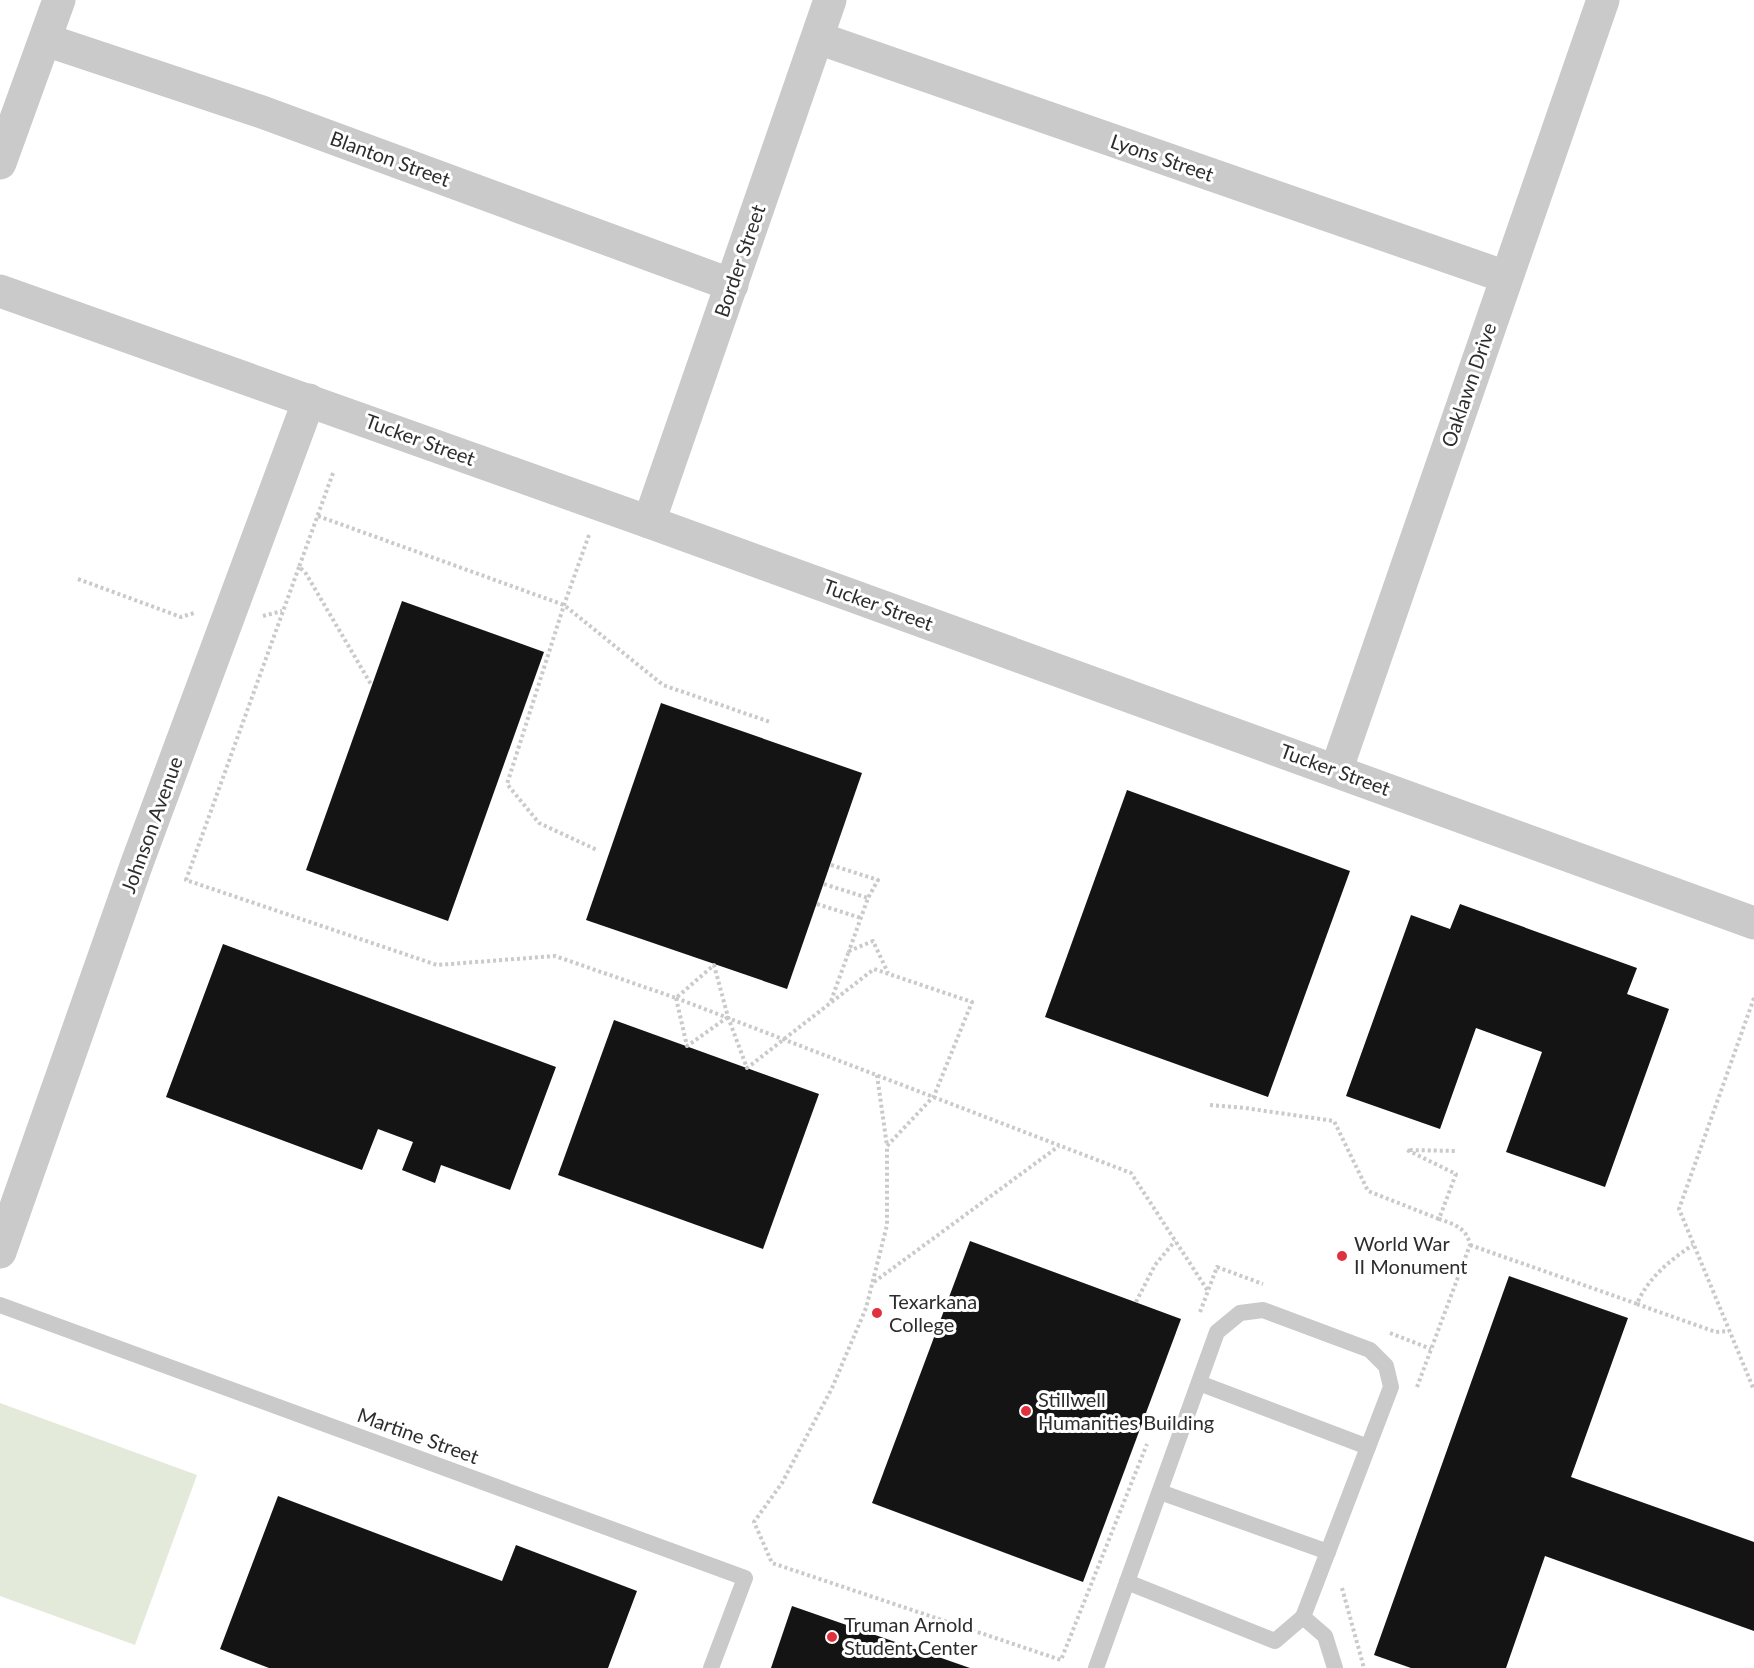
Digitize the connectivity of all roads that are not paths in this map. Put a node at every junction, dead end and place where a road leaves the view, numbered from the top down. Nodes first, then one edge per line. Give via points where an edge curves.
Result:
1 (59, 0) edge
2 (830, 0) edge
3 (1603, 0) edge
4 (818, 38) junction
5 (46, 40) junction
6 (0, 163) edge
7 (1506, 277) junction
8 (732, 285) junction
9 (0, 291) edge
10 (309, 400) junction
11 (649, 522) junction
12 (1336, 771) junction
13 (1754, 923) edge
14 (0, 1252) edge
15 (0, 1305) edge
16 (1199, 1383) junction
17 (1368, 1448) junction
18 (1160, 1492) junction
19 (1328, 1552) junction
20 (1127, 1582) junction
21 (1303, 1617) junction
22 (714, 1661) edge
23 (1096, 1668) edge
24 (1335, 1668) edge

1 - 5 street
2 - 4 street, Border Street
3 - 7 street, Oaklawn Drive
4 - 7 street, Lyons Street
4 - 8 street, Border Street
5 - 6 street
5 - 8 street, Blanton Street via 262,112
7 - 12 street, Oaklawn Drive
8 - 11 street, Border Street
9 - 10 street, Tucker Street
10 - 11 street, Tucker Street
10 - 14 street, Johnson Avenue via 141,852
11 - 12 street, Tucker Street
12 - 13 street, Tucker Street
15 - 22 lane, Martine Street via 745,1578
16 - 17 lane
16 - 17 lane via 1217,1332 1240,1313 1263,1310 1370,1350 1386,1366 1391,1386
16 - 18 lane
17 - 19 lane
18 - 19 lane
18 - 20 lane
19 - 21 lane
20 - 21 lane via 1275,1641
20 - 23 lane
21 - 24 lane via 1325,1636

